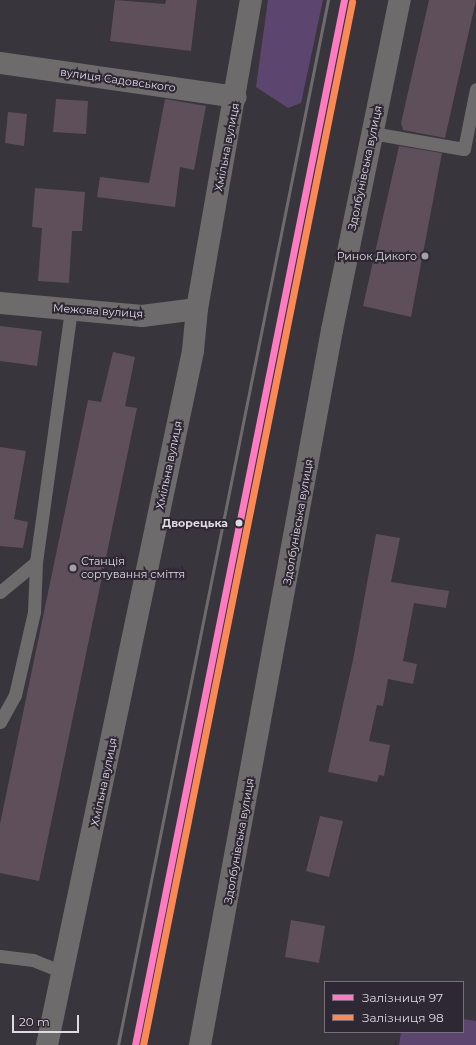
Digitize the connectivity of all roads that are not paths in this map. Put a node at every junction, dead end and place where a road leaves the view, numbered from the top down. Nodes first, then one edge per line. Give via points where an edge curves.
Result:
1 (251, 0) edge
2 (400, 0) edge
3 (0, 63) edge
4 (476, 89) edge
5 (236, 97) junction
6 (372, 133) junction
7 (0, 304) edge
8 (196, 309) junction
9 (71, 310) junction
10 (36, 562) junction
11 (0, 592) edge
12 (0, 722) edge
13 (0, 956) edge
14 (63, 972) junction
15 (48, 1045) edge
16 (200, 1045) edge

1 - 5 street, Хмільна вулиця
2 - 6 street, Здолбунівська вулиця
3 - 5 street, вулиця Садовського
4 - 6 lane via 464,149
5 - 8 street, Хмільна вулиця
6 - 16 street, Здолбунівська вулиця via 332,330
7 - 9 street, Межова вулиця
8 - 9 street, Межова вулиця via 142,316
8 - 14 street, Хмільна вулиця via 191,359
9 - 10 lane
10 - 11 lane
10 - 12 lane via 34,612 15,695
13 - 14 lane via 33,960
14 - 15 street, Хмільна вулиця

